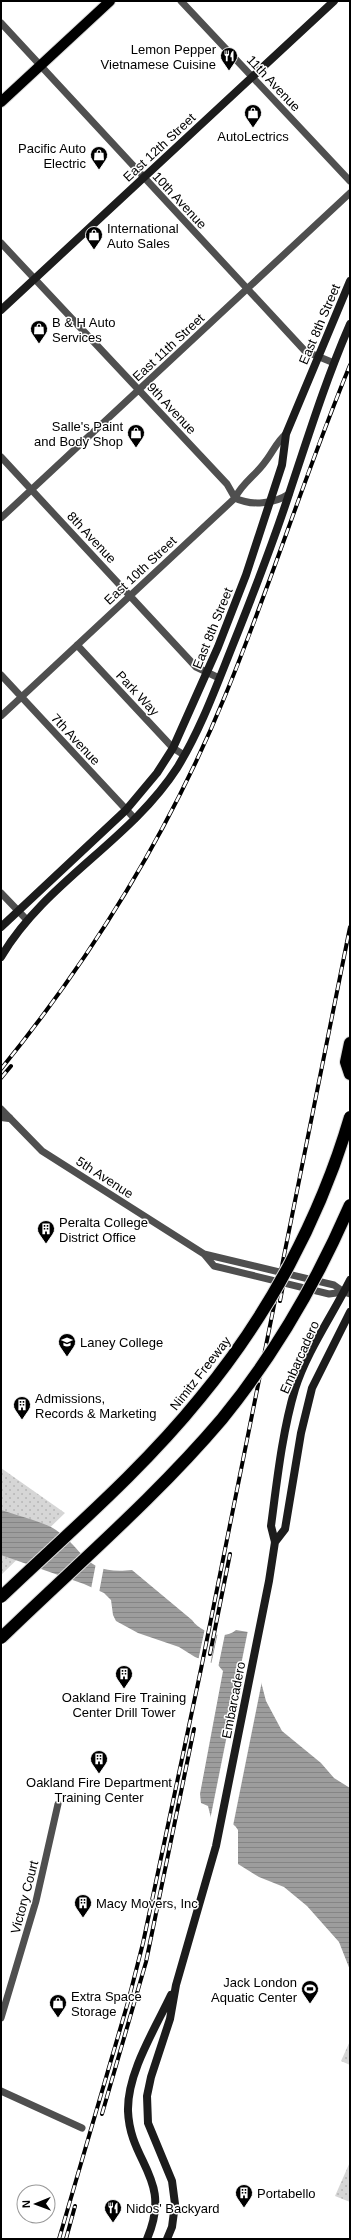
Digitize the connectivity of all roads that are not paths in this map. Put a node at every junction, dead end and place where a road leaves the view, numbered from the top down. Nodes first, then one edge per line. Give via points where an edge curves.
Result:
1 (110, 1) edge
2 (182, 1) edge
3 (334, 1) edge
4 (1, 23) edge
5 (40, 66) junction
6 (252, 76) junction
7 (1, 102) edge
8 (144, 178) junction
9 (350, 181) edge
10 (350, 193) edge
11 (1, 243) edge
12 (34, 279) junction
13 (350, 281) edge
14 (247, 289) junction
15 (1, 310) edge
16 (350, 324) edge
17 (318, 357) junction
18 (334, 363) junction
19 (139, 390) junction
20 (286, 434) junction
21 (1, 457) edge
22 (32, 490) junction
23 (289, 494) junction
24 (235, 498) junction
25 (271, 502) junction
26 (1, 518) edge
27 (130, 596) junction
28 (77, 646) junction
29 (207, 673) junction
30 (1, 675) edge
31 (220, 678) junction
32 (21, 697) junction
33 (1, 716) edge
34 (173, 748) junction
35 (184, 755) junction
36 (126, 810) junction
37 (134, 819) junction
38 (1, 893) edge
39 (17, 910) junction
40 (27, 920) junction
41 (1, 928) edge
42 (1, 957) edge
43 (350, 1043) edge
44 (350, 1074) edge
45 (1, 1109) edge
46 (5, 1117) edge
47 (350, 1117) edge
48 (350, 1205) edge
49 (204, 1254) junction
50 (350, 1280) edge
51 (347, 1293) edge
52 (350, 1312) edge
53 (275, 1542) junction
54 (1, 1597) edge
55 (1, 1638) edge
56 (58, 1804) dead end
57 (176, 1985) junction
58 (1, 2018) edge
59 (1, 2091) edge
60 (82, 2128) dead end
61 (147, 2239) edge
62 (167, 2239) edge

1 - 5 main road
2 - 6 street, 11th Avenue
3 - 6 main road, East 12th Street
4 - 5 street, 10th Avenue
5 - 7 main road
5 - 8 street, 10th Avenue
6 - 8 main road, East 12th Street
6 - 9 street, 11th Avenue
8 - 12 main road, East 12th Street
8 - 14 street, 10th Avenue
10 - 14 street, East 11th Street
11 - 12 street, 9th Avenue
12 - 15 main road, East 12th Street
12 - 19 street, 9th Avenue
13 - 17 main road, East 8th Street
14 - 17 street, 10th Avenue via 305,351
14 - 19 street, East 11th Street
16 - 18 main road, East 8th Street
17 - 18 street, 10th Avenue
17 - 20 main road, East 8th Street
18 - 23 main road, East 8th Street
19 - 22 street, East 11th Street
19 - 24 street, 9th Avenue via 227,484
20 - 24 street, East 10th Street via 280,438 262,466 240,487
20 - 25 main road, East 8th Street via 282,465
21 - 22 street, 8th Avenue
22 - 26 street, East 11th Street
22 - 27 street, 8th Avenue
23 - 25 street
23 - 31 main road, East 8th Street
24 - 25 street via 251,503
24 - 27 street, East 10th Street
25 - 29 main road, East 8th Street via 249,568
27 - 28 street, East 10th Street
27 - 29 street, 8th Avenue via 196,667
28 - 32 street, East 10th Street
28 - 34 street, Park Way
29 - 31 street, 8th Avenue
29 - 34 main road, East 8th Street
30 - 32 street, 7th Avenue
31 - 35 main road, East 8th Street
32 - 33 street, East 10th Street
32 - 36 street, 7th Avenue
34 - 35 street, Park Way
34 - 36 main road, East 8th Street via 157,773
35 - 37 main road, East 8th Street via 157,795
36 - 37 street, 7th Avenue
36 - 39 main road, East 8th Street
37 - 40 main road, East 8th Street
38 - 39 street
39 - 40 street
39 - 41 main road, East 8th Street
40 - 42 main road, East 8th Street
43 - 44 highway via 346,1062
45 - 46 street, 5th Avenue
46 - 49 street, 5th Avenue via 42,1151
47 - 54 highway, Nimitz Freeway, bridge via 322,1196 297,1250 265,1307 224,1368 161,1443
48 - 55 highway, bridge via 295,1315 259,1370 222,1418 167,1478
49 - 51 street, 5th Avenue via 334,1285
49 - 51 street, 5th Avenue via 214,1266 230,1272 329,1294
50 - 51 main road, Embarcadero
51 - 53 main road, Embarcadero via 302,1371 294,1395 287,1421 271,1526
52 - 53 main road, Embarcadero via 312,1388 303,1421 285,1529
53 - 57 main road, Embarcadero via 216,1846
56 - 58 street, Victory Court via 36,1901
57 - 61 main road via 134,2074 129,2094 128,2110 132,2134 154,2184 154,2223
57 - 62 main road via 170,2019 151,2077 147,2110 152,2137 172,2181 175,2204 172,2227
59 - 60 street

